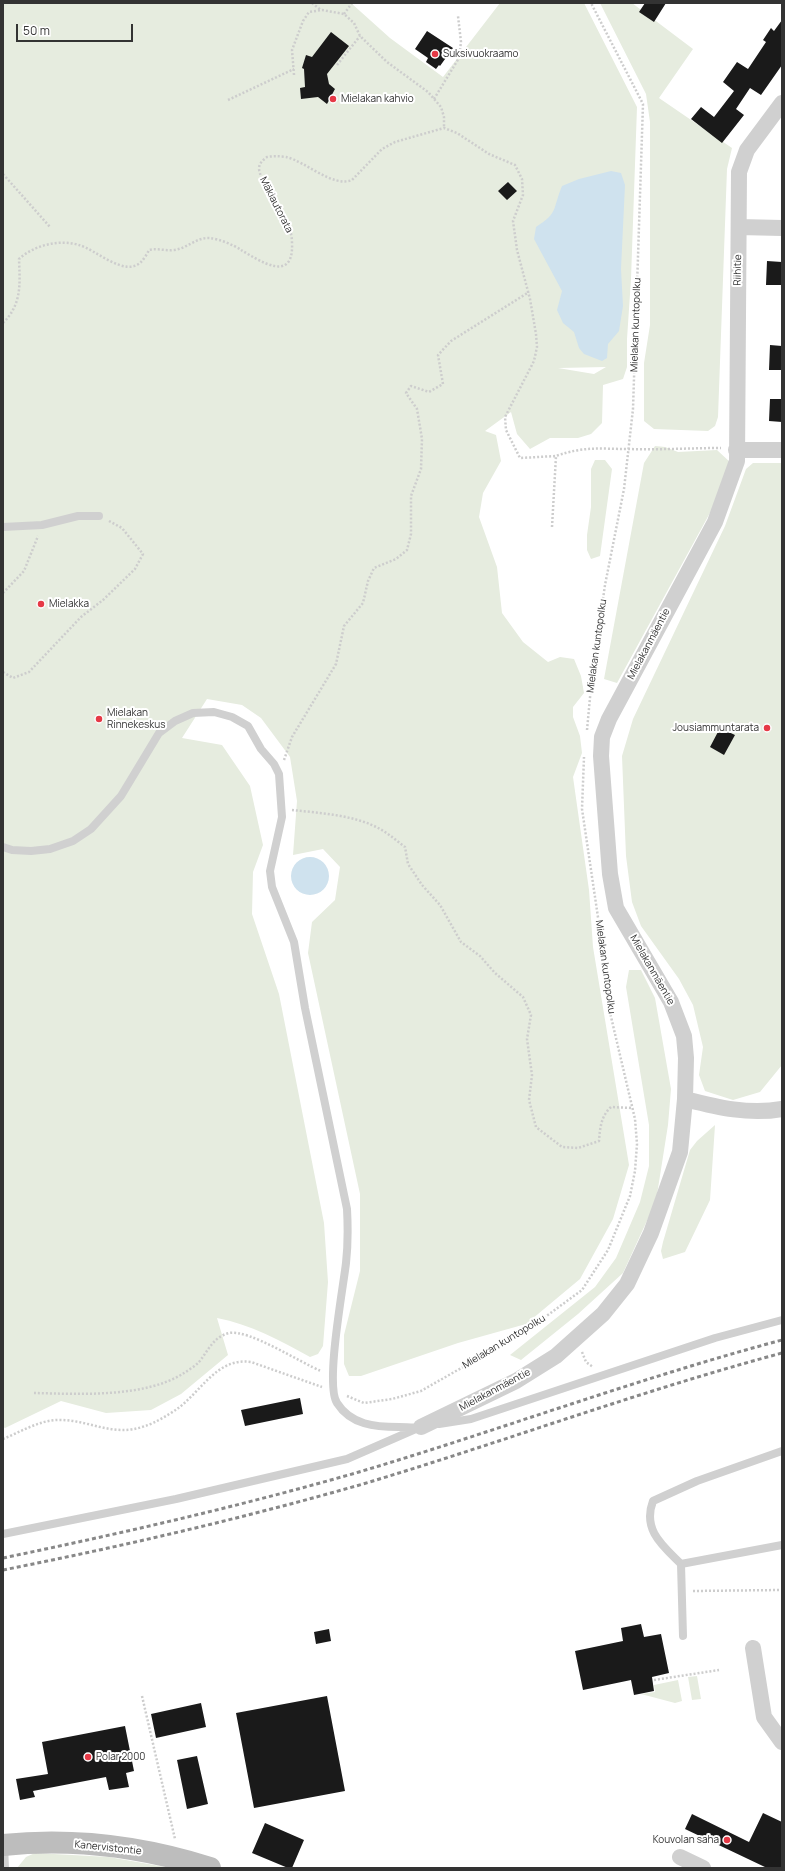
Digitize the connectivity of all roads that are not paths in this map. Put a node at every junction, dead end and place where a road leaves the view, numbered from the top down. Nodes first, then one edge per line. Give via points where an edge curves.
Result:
1 (782, 103) edge
2 (739, 227) junction
3 (782, 228) edge
4 (736, 450) junction
5 (782, 450) edge
6 (99, 516) road end
7 (3, 527) edge
8 (3, 847) edge
9 (685, 1099) junction
10 (782, 1109) edge
11 (782, 1320) edge
12 (421, 1427) junction
13 (782, 1451) edge
14 (3, 1534) edge
15 (782, 1545) edge
16 (682, 1564) junction
17 (683, 1636) dead end
18 (753, 1648) dead end
19 (782, 1742) edge
20 (3, 1845) edge
21 (680, 1857) dead end
22 (4, 1868) edge
23 (210, 1868) edge
24 (703, 1868) edge

1 - 2 street, Riihitie via 747,150 739,172
2 - 3 street
2 - 4 street, Riihitie
4 - 5 street
4 - 9 street, Mielakanmäentie via 736,461 714,522 602,737 604,812 616,908 671,1002 684,1036
6 - 7 lane via 78,516 42,525
8 - 12 lane via 31,851 50,849 73,841 91,829 121,796 159,733 175,721 193,713 214,712 232,717 248,726 279,774 282,817 270,871 272,886 294,942 305,1008 347,1208 348,1242 336,1329 332,1391 336,1402 353,1418 373,1426
9 - 10 street via 724,1109
9 - 12 street, Mielakanmäentie via 680,1152 651,1233 627,1284 603,1314 556,1356 516,1381
11 - 12 lane via 715,1338 471,1419
12 - 14 lane via 348,1459 176,1499
13 - 16 lane via 697,1481 653,1501 649,1512 652,1529 659,1542
15 - 16 lane
16 - 17 lane
18 - 19 street via 764,1717
20 - 22 lane
20 - 23 street, Kanervistontie via 44,1843 141,1851
21 - 24 street

